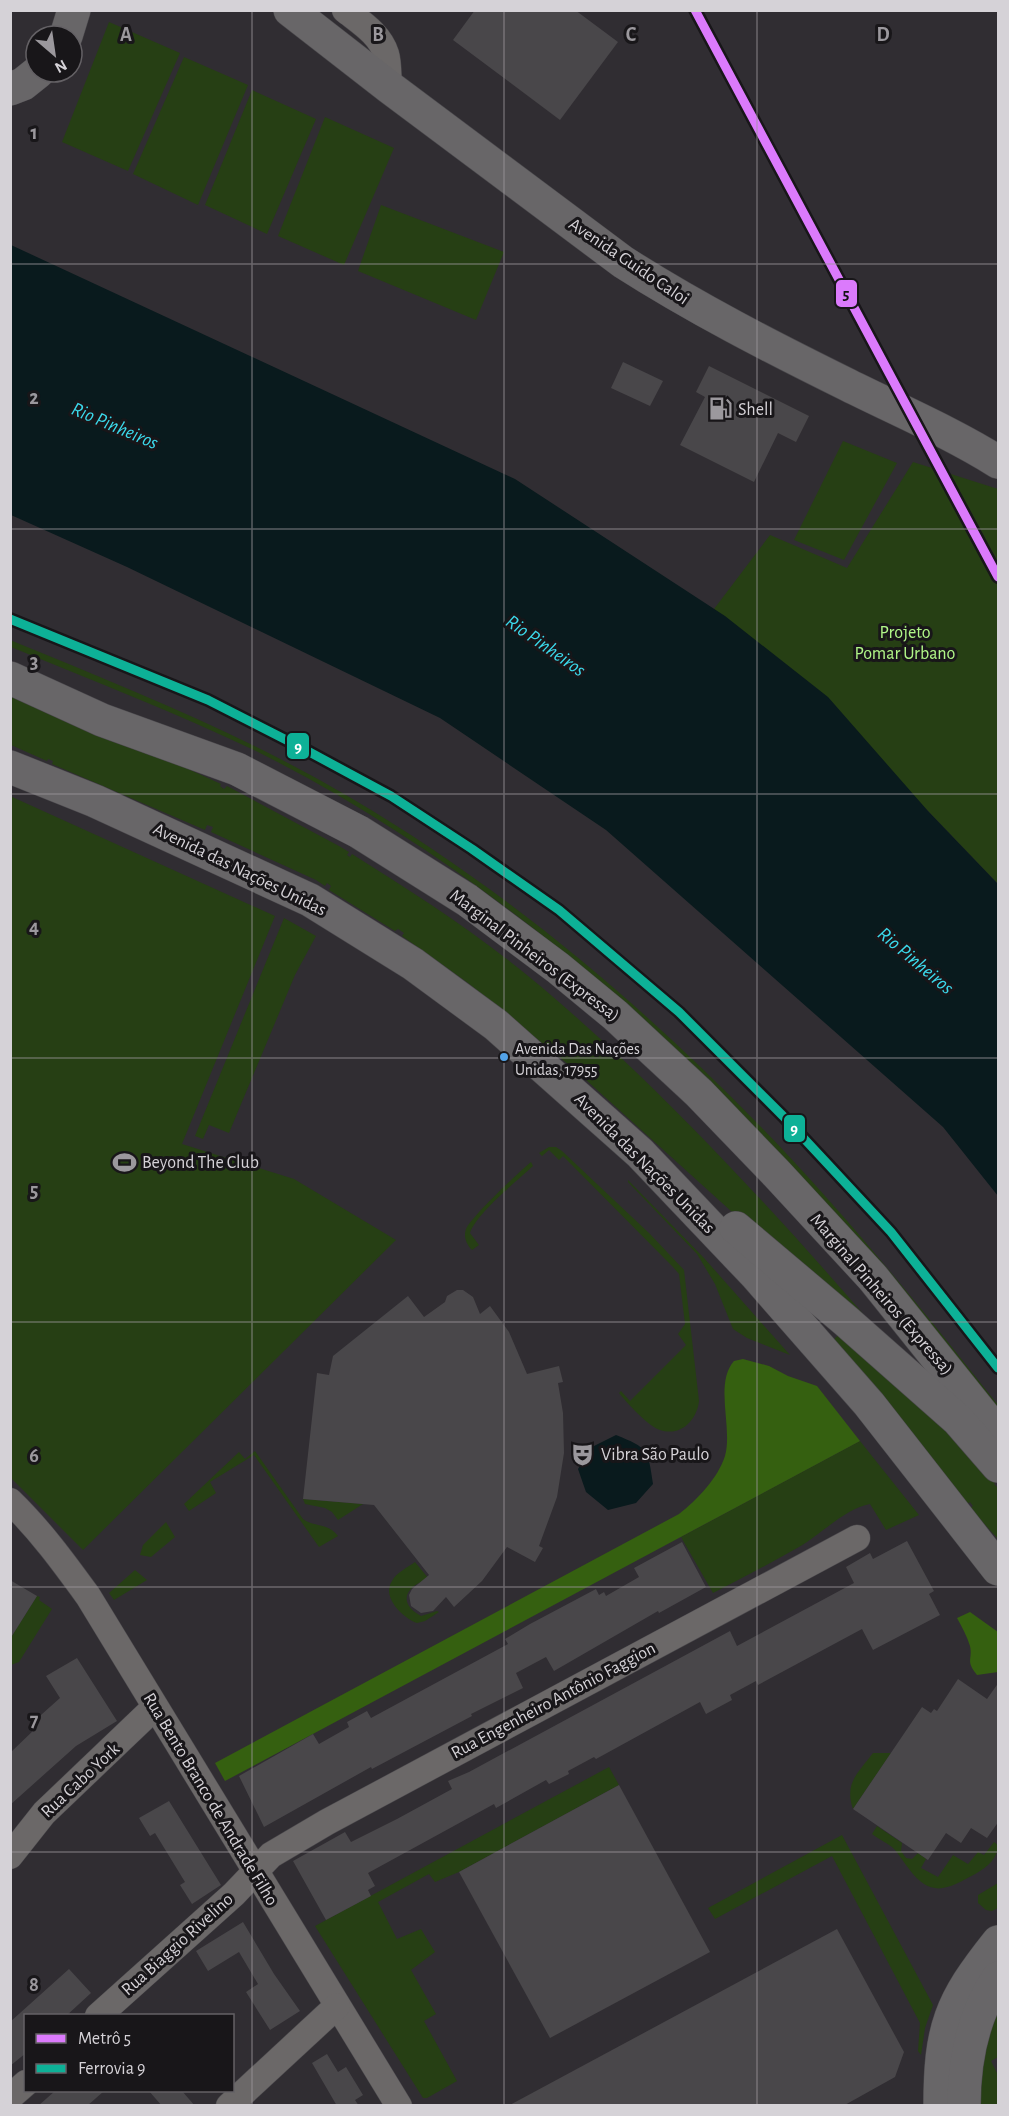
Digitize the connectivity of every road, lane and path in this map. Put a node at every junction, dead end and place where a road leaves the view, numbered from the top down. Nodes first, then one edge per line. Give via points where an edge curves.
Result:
1 (290, 10) edge
2 (345, 10) edge
3 (24, 83) edge
4 (389, 87) junction
5 (10, 89) edge
6 (999, 462) edge
7 (10, 678) edge
8 (10, 767) edge
9 (640, 1153) junction
10 (999, 1434) edge
11 (999, 1466) edge
12 (10, 1501) edge
13 (857, 1538) dead end
14 (999, 1569) edge
15 (155, 1707) junction
16 (10, 1856) edge
17 (255, 1871) junction
18 (999, 1942) edge
19 (999, 1978) edge
20 (337, 2006) junction
21 (100, 2014) edge
22 (24, 2085) edge
23 (10, 2097) edge
24 (229, 2106) edge
25 (399, 2106) edge
26 (940, 2106) edge
27 (964, 2106) edge

1 - 4 highway, Avenida Guido Caloi
2 - 4 street via 381,44 387,55
3 - 5 highway
4 - 6 highway, Avenida Guido Caloi via 648,278 708,314 963,440
7 - 10 highway, Marginal Pinheiros (Expressa) via 102,720 237,769 359,832 467,900 558,968 699,1093 769,1166 873,1278
8 - 9 highway, Avenida das Nações Unidas via 106,806 310,900 399,955 496,1025
9 - 11 highway via 846,1321 958,1420
9 - 14 highway, Avenida das Nações Unidas via 827,1354
12 - 15 street, Rua Bento Branco de Andrade Filho via 30,1520 88,1596
13 - 17 street, Rua Engenheiro Antônio Faggion via 327,1822 271,1855
15 - 16 street, Rua Cabo York via 44,1813
15 - 17 street, Rua Bento Branco de Andrade Filho
17 - 20 street, Rua Bento Branco de Andrade Filho
17 - 21 street, Rua Biaggio Rivelino
18 - 26 highway via 960,1994 949,2019 940,2070
19 - 27 highway via 976,2021
20 - 24 street
20 - 25 street, Rua Bento Branco de Andrade Filho
22 - 23 street

